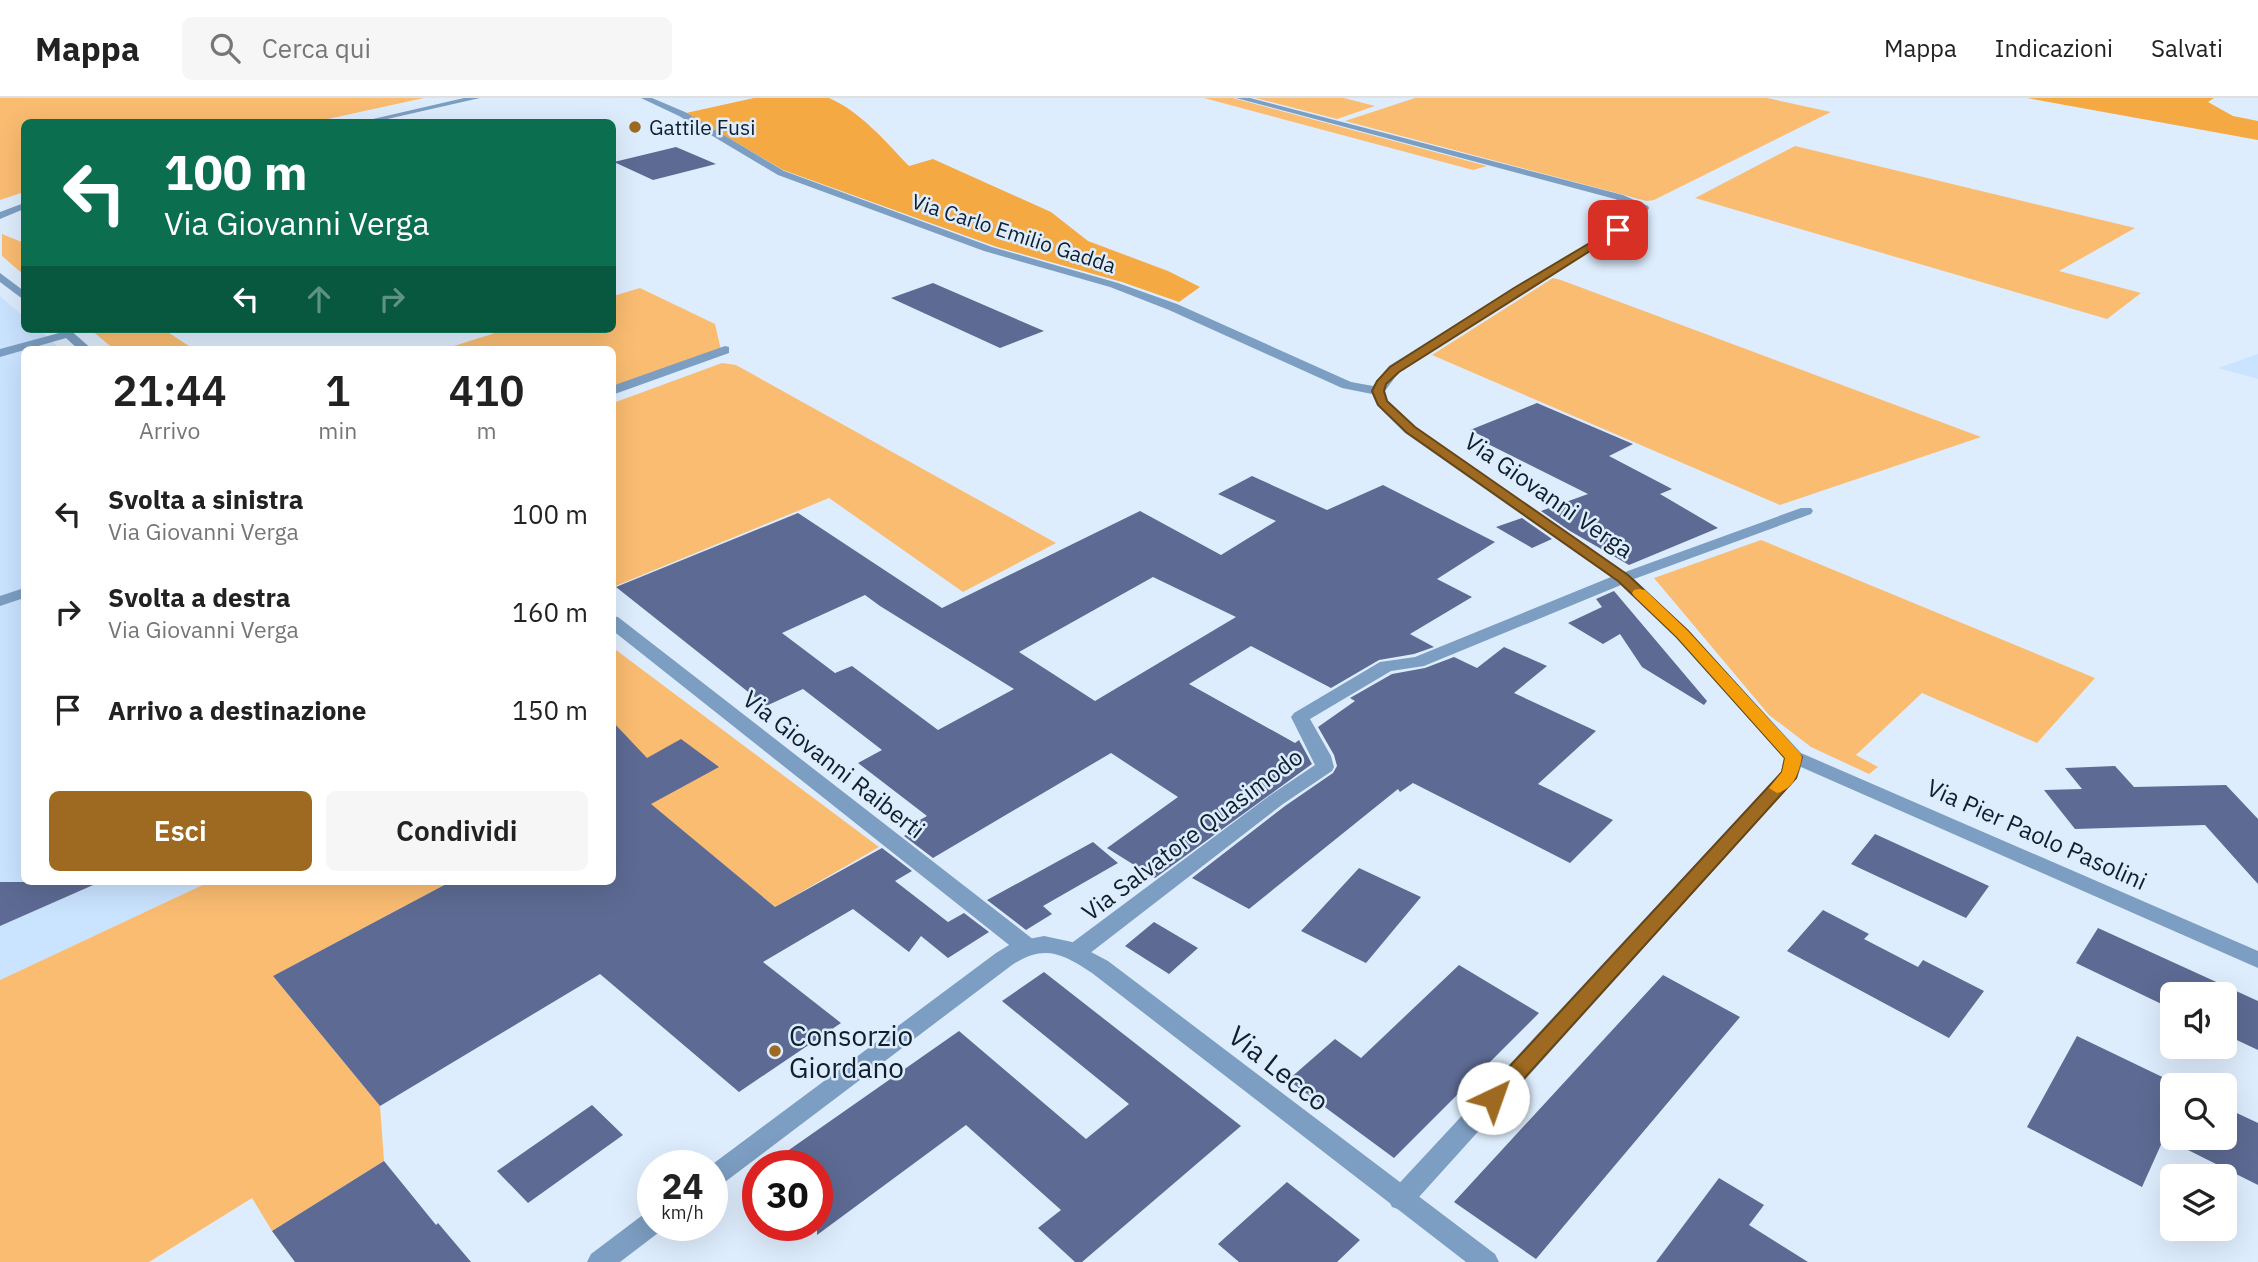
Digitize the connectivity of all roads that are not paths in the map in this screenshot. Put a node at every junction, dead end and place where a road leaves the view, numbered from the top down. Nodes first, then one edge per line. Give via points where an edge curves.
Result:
1 (476, 98) edge
2 (645, 98) edge
3 (1240, 98) edge
4 (378, 119) edge
5 (21, 207) edge
6 (0, 216) edge
7 (0, 276) edge
8 (21, 294) edge
9 (62, 333) edge
10 (66, 333) edge
11 (21, 346) edge
12 (22, 346) edge
13 (82, 346) edge
14 (725, 350) dead end
15 (0, 353) edge
16 (616, 390) edge
17 (1378, 391) junction
18 (1806, 511) dead end
19 (1623, 578) junction
20 (21, 594) edge
21 (0, 601) edge
22 (616, 624) edge
23 (1794, 757) junction
24 (1026, 946) junction
25 (1077, 951) junction
26 (2258, 960) edge
27 (728, 1166) edge
28 (1401, 1199) junction
29 (637, 1235) edge
30 (600, 1262) edge
31 (1486, 1262) edge

1 - 4 street
2 - 17 street, Via Carlo Emilio Gadda via 682,114 781,173 988,249 1114,285 1347,385
3 - 17 street via 1619,197 1644,208 1639,218 1394,369
5 - 6 street
7 - 8 street
9 - 12 street
10 - 13 street
11 - 15 street
14 - 16 street
17 - 19 street, Via Giovanni Verga via 1382,402 1410,429
18 - 19 street, Via Salvatore Quasimodo
19 - 23 street, Via Giovanni Verga via 1682,634
19 - 25 street, Via Salvatore Quasimodo via 1418,662 1386,666 1300,717 1325,767
20 - 21 street
22 - 24 street, Via Giovanni Raiberti
23 - 26 street, Via Pier Paolo Pasolini
23 - 28 street via 1790,774
24 - 25 street, Via Lecco
24 - 27 street
25 - 28 street, Via Lecco
28 - 31 street, Via Lecco
29 - 30 street

